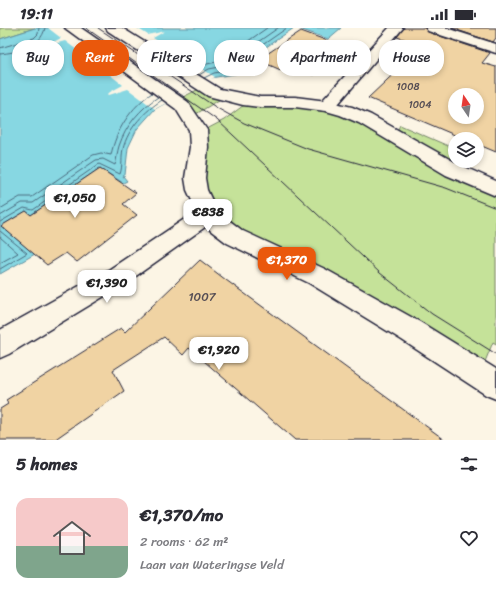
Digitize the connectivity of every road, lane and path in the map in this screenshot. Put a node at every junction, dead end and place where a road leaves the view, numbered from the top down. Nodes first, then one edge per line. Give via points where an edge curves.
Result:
1 (72, 28) edge
2 (113, 28) edge
3 (396, 28) edge
4 (433, 28) edge
5 (496, 49) edge
6 (327, 106) junction
7 (496, 189) edge
8 (208, 214) junction
9 (0, 346) edge
10 (496, 385) edge

1 - 8 street via 182,106 198,130 199,147 195,178 201,201
2 - 6 street via 214,93 260,102 295,102
3 - 6 street
4 - 5 street
6 - 7 street via 365,119 454,170
8 - 9 street via 118,276
8 - 10 street via 235,237 317,276

